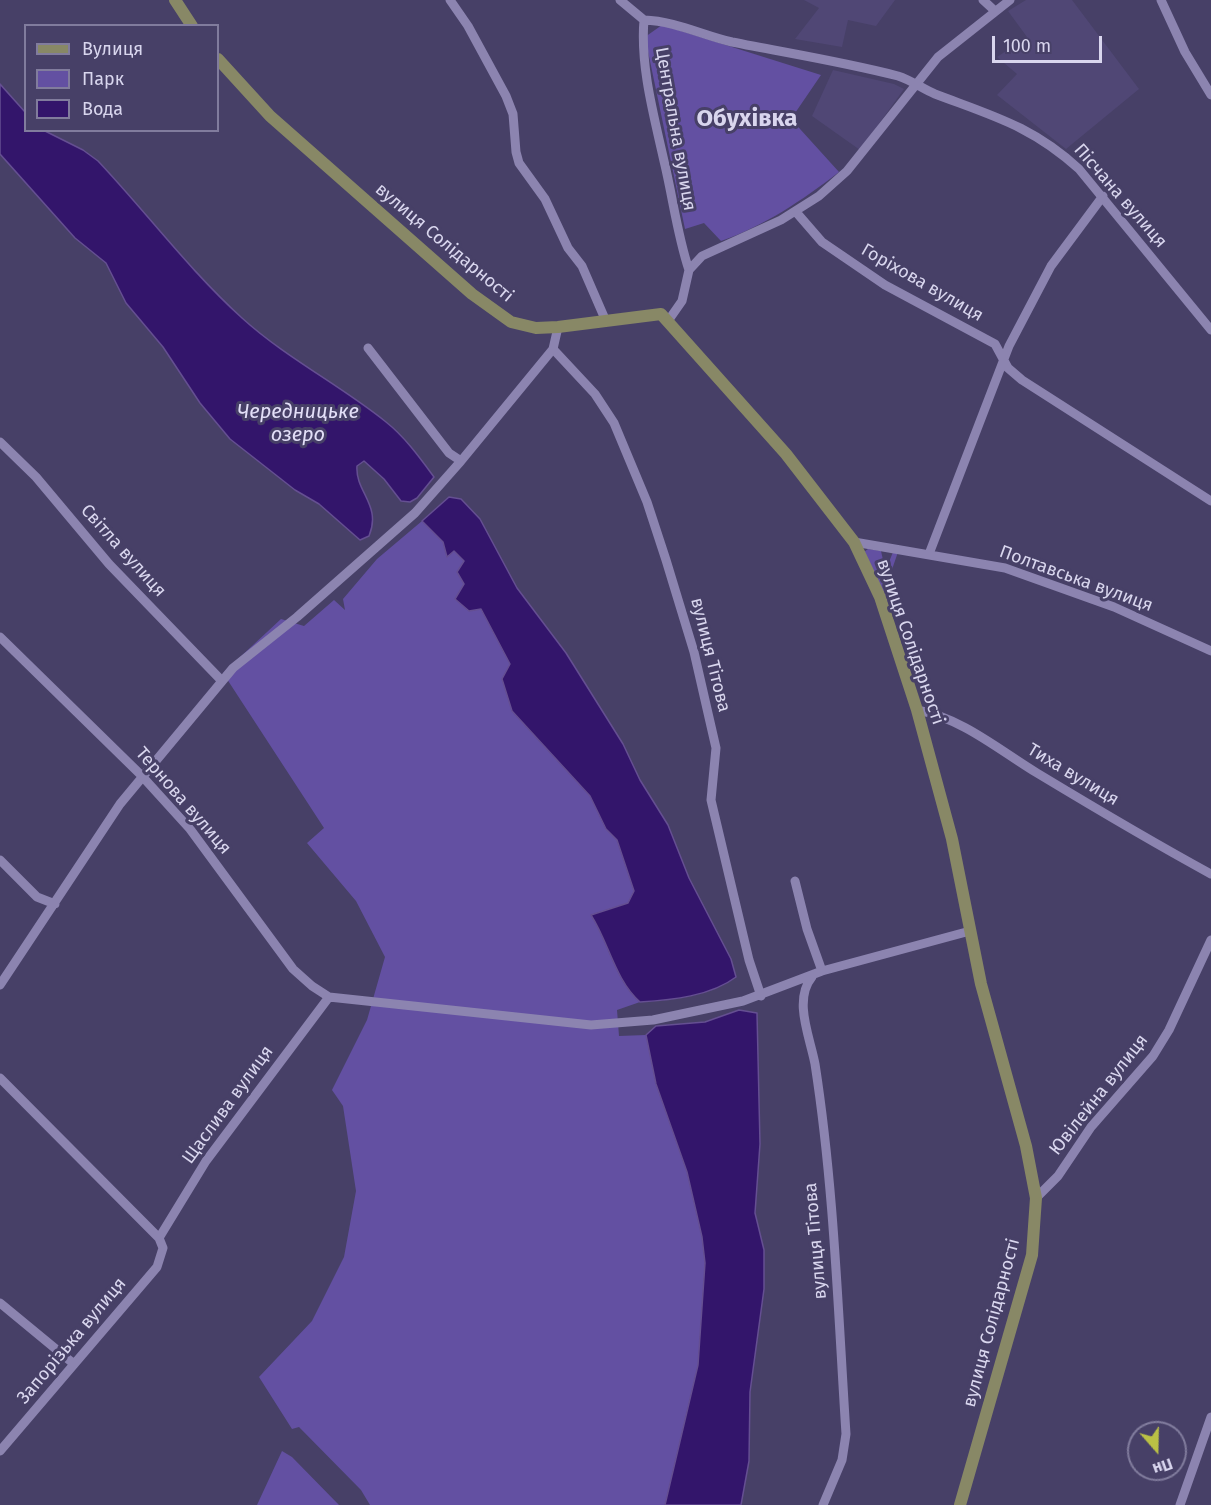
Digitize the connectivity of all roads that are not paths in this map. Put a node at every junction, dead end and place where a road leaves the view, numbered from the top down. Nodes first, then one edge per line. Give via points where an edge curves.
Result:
1 (175, 0) edge
2 (450, 0) edge
3 (620, 0) edge
4 (983, 0) edge
5 (1010, 0) edge
6 (1161, 0) edge
7 (994, 11) junction
8 (644, 20) junction
9 (191, 24) edge
10 (219, 60) edge
11 (915, 85) junction
12 (1211, 95) edge
13 (1103, 196) junction
14 (796, 212) junction
15 (688, 270) junction
16 (605, 319) junction
17 (668, 321) junction
18 (558, 327) junction
19 (1211, 330) edge
20 (368, 348) dead end
21 (553, 349) junction
22 (1004, 359) junction
23 (0, 442) edge
24 (461, 461) junction
25 (1211, 501) edge
26 (854, 542) junction
27 (929, 554) junction
28 (0, 637) edge
29 (1211, 651) edge
30 (222, 681) junction
31 (917, 710) junction
32 (141, 775) junction
33 (0, 860) edge
34 (1211, 874) edge
35 (795, 881) dead end
36 (54, 904) junction
37 (970, 931) junction
38 (1211, 940) edge
39 (818, 973) junction
40 (0, 985) edge
41 (761, 996) junction
42 (329, 997) junction
43 (0, 1078) edge
44 (1036, 1198) junction
45 (159, 1238) junction
46 (0, 1303) edge
47 (74, 1364) junction
48 (1211, 1417) edge
49 (0, 1451) edge
50 (823, 1505) edge
51 (960, 1505) edge
52 (1180, 1505) edge

1 - 9 main road
2 - 16 street via 506,96 513,114 519,163 545,199 568,248 582,266
3 - 8 street
4 - 7 street
5 - 7 street
6 - 12 street
7 - 11 street via 938,57
8 - 11 street, Центральна вулиця via 900,77
8 - 15 street, Центральна вулиця via 642,41 649,81 677,232
10 - 18 main road, вулиця Солідарності via 270,116 494,312 524,325
11 - 13 street, Пісчана вулиця via 1024,128 1058,150
11 - 14 street via 847,171
13 - 19 street, Пісчана вулиця
13 - 22 street via 1051,266
14 - 15 street via 702,256
14 - 22 street, Горіхова вулиця via 822,242 885,285 996,344
15 - 17 street, Центральна вулиця via 682,301
16 - 17 main road, вулиця Солідарності via 661,314
16 - 18 main road, вулиця Солідарності
17 - 26 main road, вулиця Солідарності via 786,454
18 - 21 street
20 - 24 street via 449,453
21 - 24 street
21 - 41 street, вулиця Тітова via 595,394 614,423 666,560 694,652 716,748 711,800
22 - 25 street, Горіхова вулиця via 1022,380
22 - 27 street
23 - 30 street, Світла вулиця via 36,477 109,564
24 - 30 street via 415,513
26 - 27 street, Полтавська вулиця
26 - 31 main road, вулиця Солідарності via 880,597
27 - 29 street, Полтавська вулиця via 1005,568 1114,607
28 - 32 street, Тернова вулиця
30 - 32 street
31 - 34 street, Тиха вулиця via 947,718
31 - 37 main road, вулиця Солідарності via 952,839
32 - 36 street
32 - 42 street, Тернова вулиця via 190,830 293,969
33 - 36 street via 37,897
35 - 39 street
36 - 40 street
37 - 39 street
37 - 44 main road, вулиця Солідарності
38 - 44 street, Ювілейна вулиця via 1153,1056
39 - 41 street
39 - 50 street, вулиця Тітова via 804,987 803,1003 815,1065 826,1164 846,1434 842,1460
41 - 42 street via 652,1020 591,1025
42 - 45 street, Щаслива вулиця via 206,1161
43 - 45 street
44 - 51 main road, вулиця Солідарності via 1032,1254
45 - 47 street, Запорізька вулиця via 163,1248 157,1267
46 - 47 street
47 - 49 street, Запорізька вулиця
48 - 52 street

